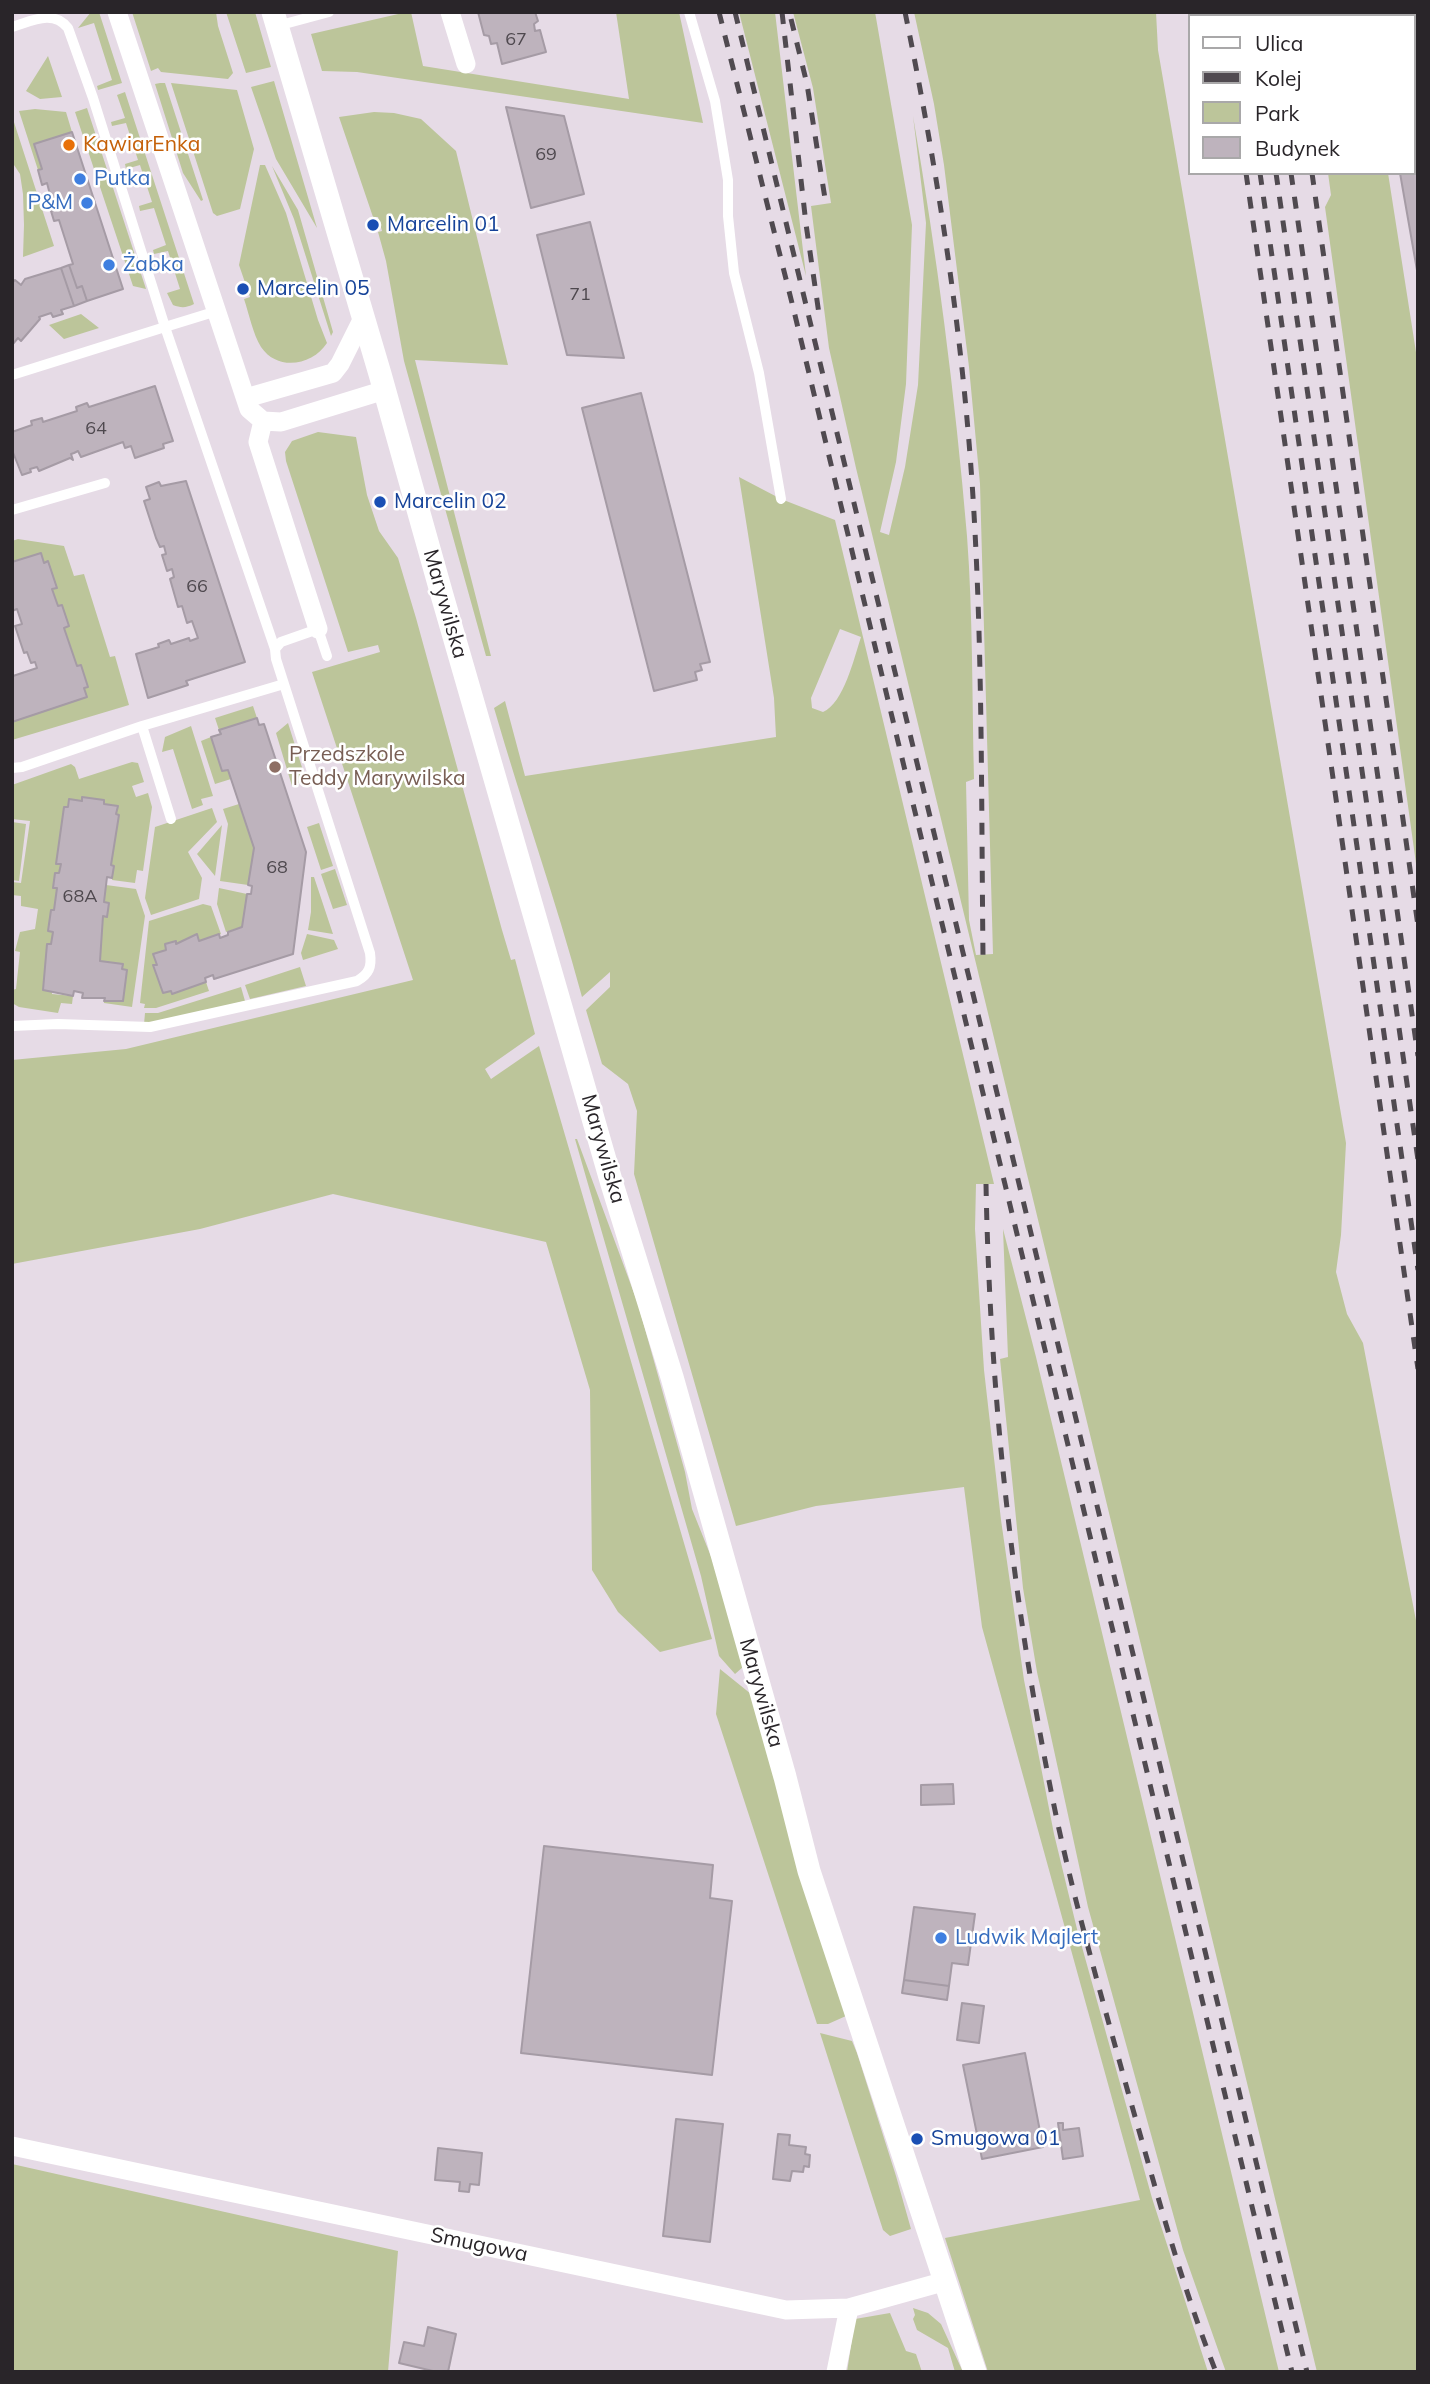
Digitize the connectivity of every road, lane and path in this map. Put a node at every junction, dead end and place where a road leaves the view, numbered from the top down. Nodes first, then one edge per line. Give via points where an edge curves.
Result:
1 (117, 12) edge
2 (329, 12) edge
3 (450, 12) edge
4 (689, 12) edge
5 (275, 19) edge
6 (12, 27) edge
7 (466, 64) dead end
8 (217, 311) junction
9 (363, 318) junction
10 (165, 327) junction
11 (12, 375) edge
12 (385, 390) junction
13 (246, 398) junction
14 (263, 421) junction
15 (105, 483) dead end
16 (781, 499) dead end
17 (12, 510) edge
18 (317, 629) junction
19 (275, 649) junction
20 (327, 656) dead end
21 (284, 684) junction
22 (142, 726) junction
23 (12, 768) edge
24 (172, 819) dead end
25 (12, 1026) edge
26 (12, 2146) edge
27 (946, 2281) junction
28 (849, 2308) junction
29 (836, 2372) edge
30 (975, 2372) edge

1 - 8 street
2 - 5 lane
3 - 7 street
4 - 16 lane via 715,101 728,180 734,273 759,373
5 - 9 street, Marywilska
6 - 10 lane via 53,17 68,28
8 - 10 lane
8 - 13 street
9 - 12 street, Marywilska
9 - 13 street via 333,373
10 - 11 lane
10 - 19 lane
12 - 14 street via 281,422
12 - 27 street, Marywilska via 543,947 672,1377 809,1871
13 - 14 street
14 - 18 street via 258,442
15 - 17 lane
18 - 19 lane via 281,642
18 - 20 lane
19 - 21 lane
21 - 22 lane
21 - 25 lane via 370,953 366,975 357,981 150,1027
22 - 23 lane
22 - 24 lane
26 - 28 street, Smugowa via 786,2310
27 - 28 street, Smugowa
27 - 30 street, Marywilska
28 - 29 street

